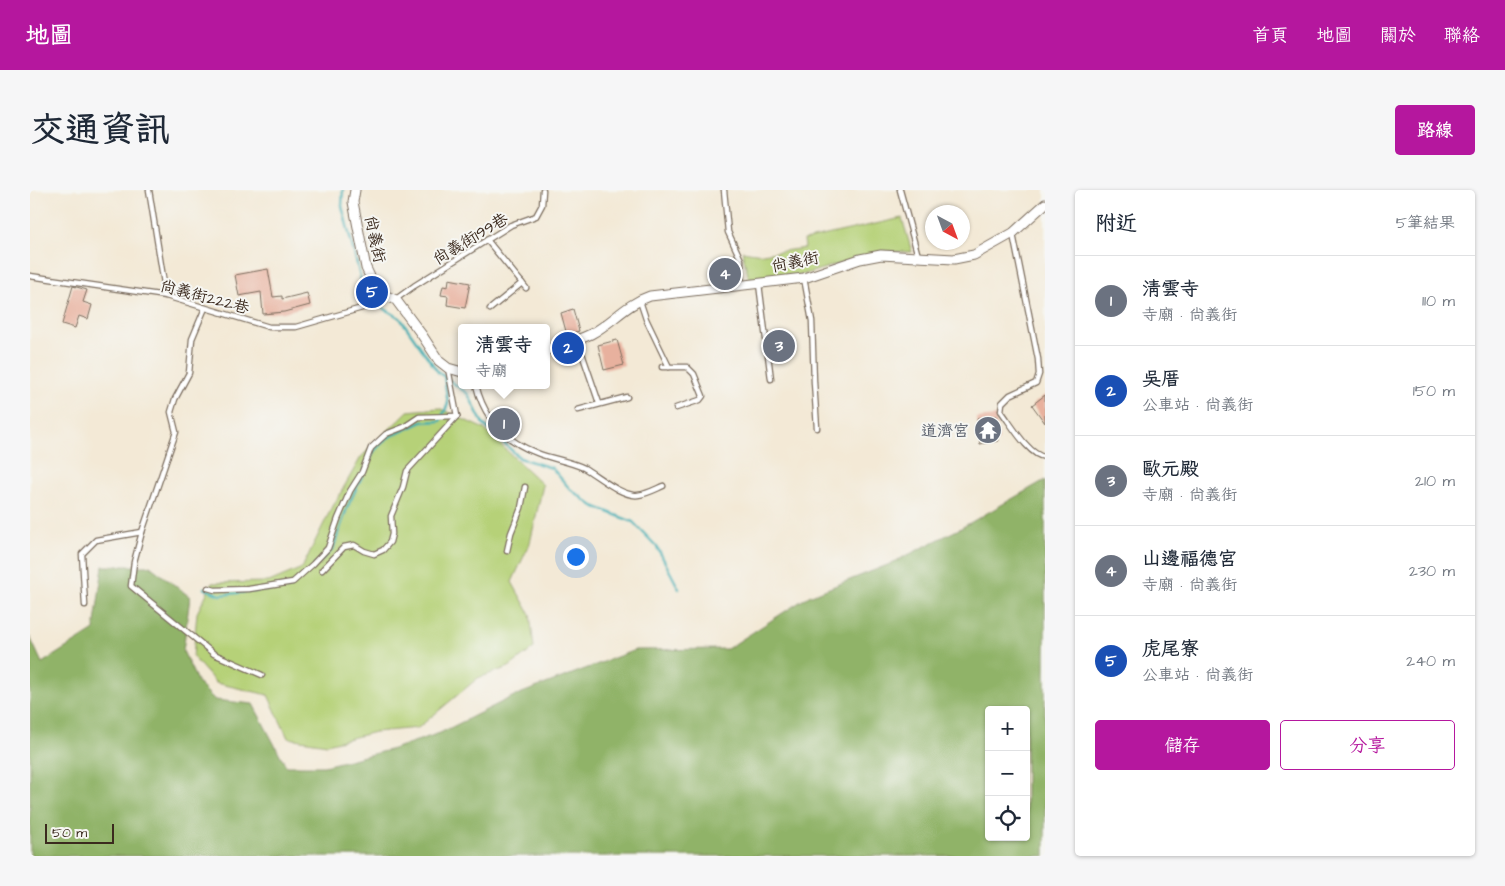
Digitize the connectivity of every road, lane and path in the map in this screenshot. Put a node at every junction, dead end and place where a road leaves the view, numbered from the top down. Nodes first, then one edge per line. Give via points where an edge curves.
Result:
1 (149, 190) edge
2 (355, 190) edge
3 (543, 190) edge
4 (724, 190) edge
5 (900, 190) edge
6 (1045, 204) edge
7 (1013, 233) junction
8 (487, 240) junction
9 (918, 256) junction
10 (30, 276) edge
11 (804, 278) junction
12 (759, 283) junction
13 (522, 284) junction
14 (741, 284) junction
15 (526, 288) dead end
16 (384, 295) junction
17 (166, 296) junction
18 (640, 299) junction
19 (396, 300) junction
20 (205, 308) junction
21 (490, 309) dead end
22 (578, 339) junction
23 (550, 349) edge
24 (662, 367) dead end
25 (669, 367) junction
26 (449, 371) junction
27 (458, 372) edge
28 (771, 379) dead end
29 (477, 389) edge
30 (627, 397) dead end
31 (599, 403) junction
32 (676, 408) dead end
33 (578, 410) dead end
34 (457, 416) junction
35 (817, 428) dead end
36 (1045, 457) edge
37 (664, 486) dead end
38 (525, 488) dead end
39 (142, 532) junction
40 (507, 551) dead end
41 (322, 570) dead end
42 (208, 588) dead end
43 (85, 605) dead end
44 (262, 675) dead end

1 - 17 lane
2 - 16 street, 尚義街 via 353,202 366,268 374,285
3 - 8 lane, 尚義街199巷 via 542,205 536,216 511,225
4 - 14 lane via 728,232 741,260
5 - 9 lane
6 - 7 street, 尚義街
7 - 9 street, 尚義街 via 974,254 954,258
7 - 36 lane via 1040,374 1036,383 1010,395 1002,403 1001,411 1028,447 1037,456
8 - 13 lane
8 - 19 lane, 尚義街199巷
9 - 11 street, 尚義街 via 881,255
10 - 17 lane, 尚義街222巷
11 - 12 street, 尚義街
11 - 35 lane via 812,320
12 - 14 street, 尚義街
12 - 28 lane
13 - 15 lane
13 - 21 lane
14 - 18 street, 尚義街
16 - 19 street
16 - 20 lane, 尚義街222巷 via 371,304 296,327 269,327
17 - 20 lane, 尚義街222巷
18 - 22 street, 尚義街 via 590,335
18 - 25 lane
19 - 26 street
20 - 39 lane via 192,339 189,373 171,412 176,432
22 - 23 street, 尚義街
22 - 31 lane
24 - 25 lane
25 - 32 lane via 687,367 694,374 703,396
26 - 27 street
26 - 34 lane
29 - 37 lane via 486,414 516,443 583,468 636,496
30 - 31 lane
31 - 33 lane
34 - 41 lane via 407,471 391,516 390,542 383,550 374,554 354,545 344,547
34 - 42 lane via 419,417 386,434 371,448 328,548 293,582 249,589
38 - 40 lane
39 - 43 lane via 96,540 82,554
39 - 44 lane via 131,586 214,654

